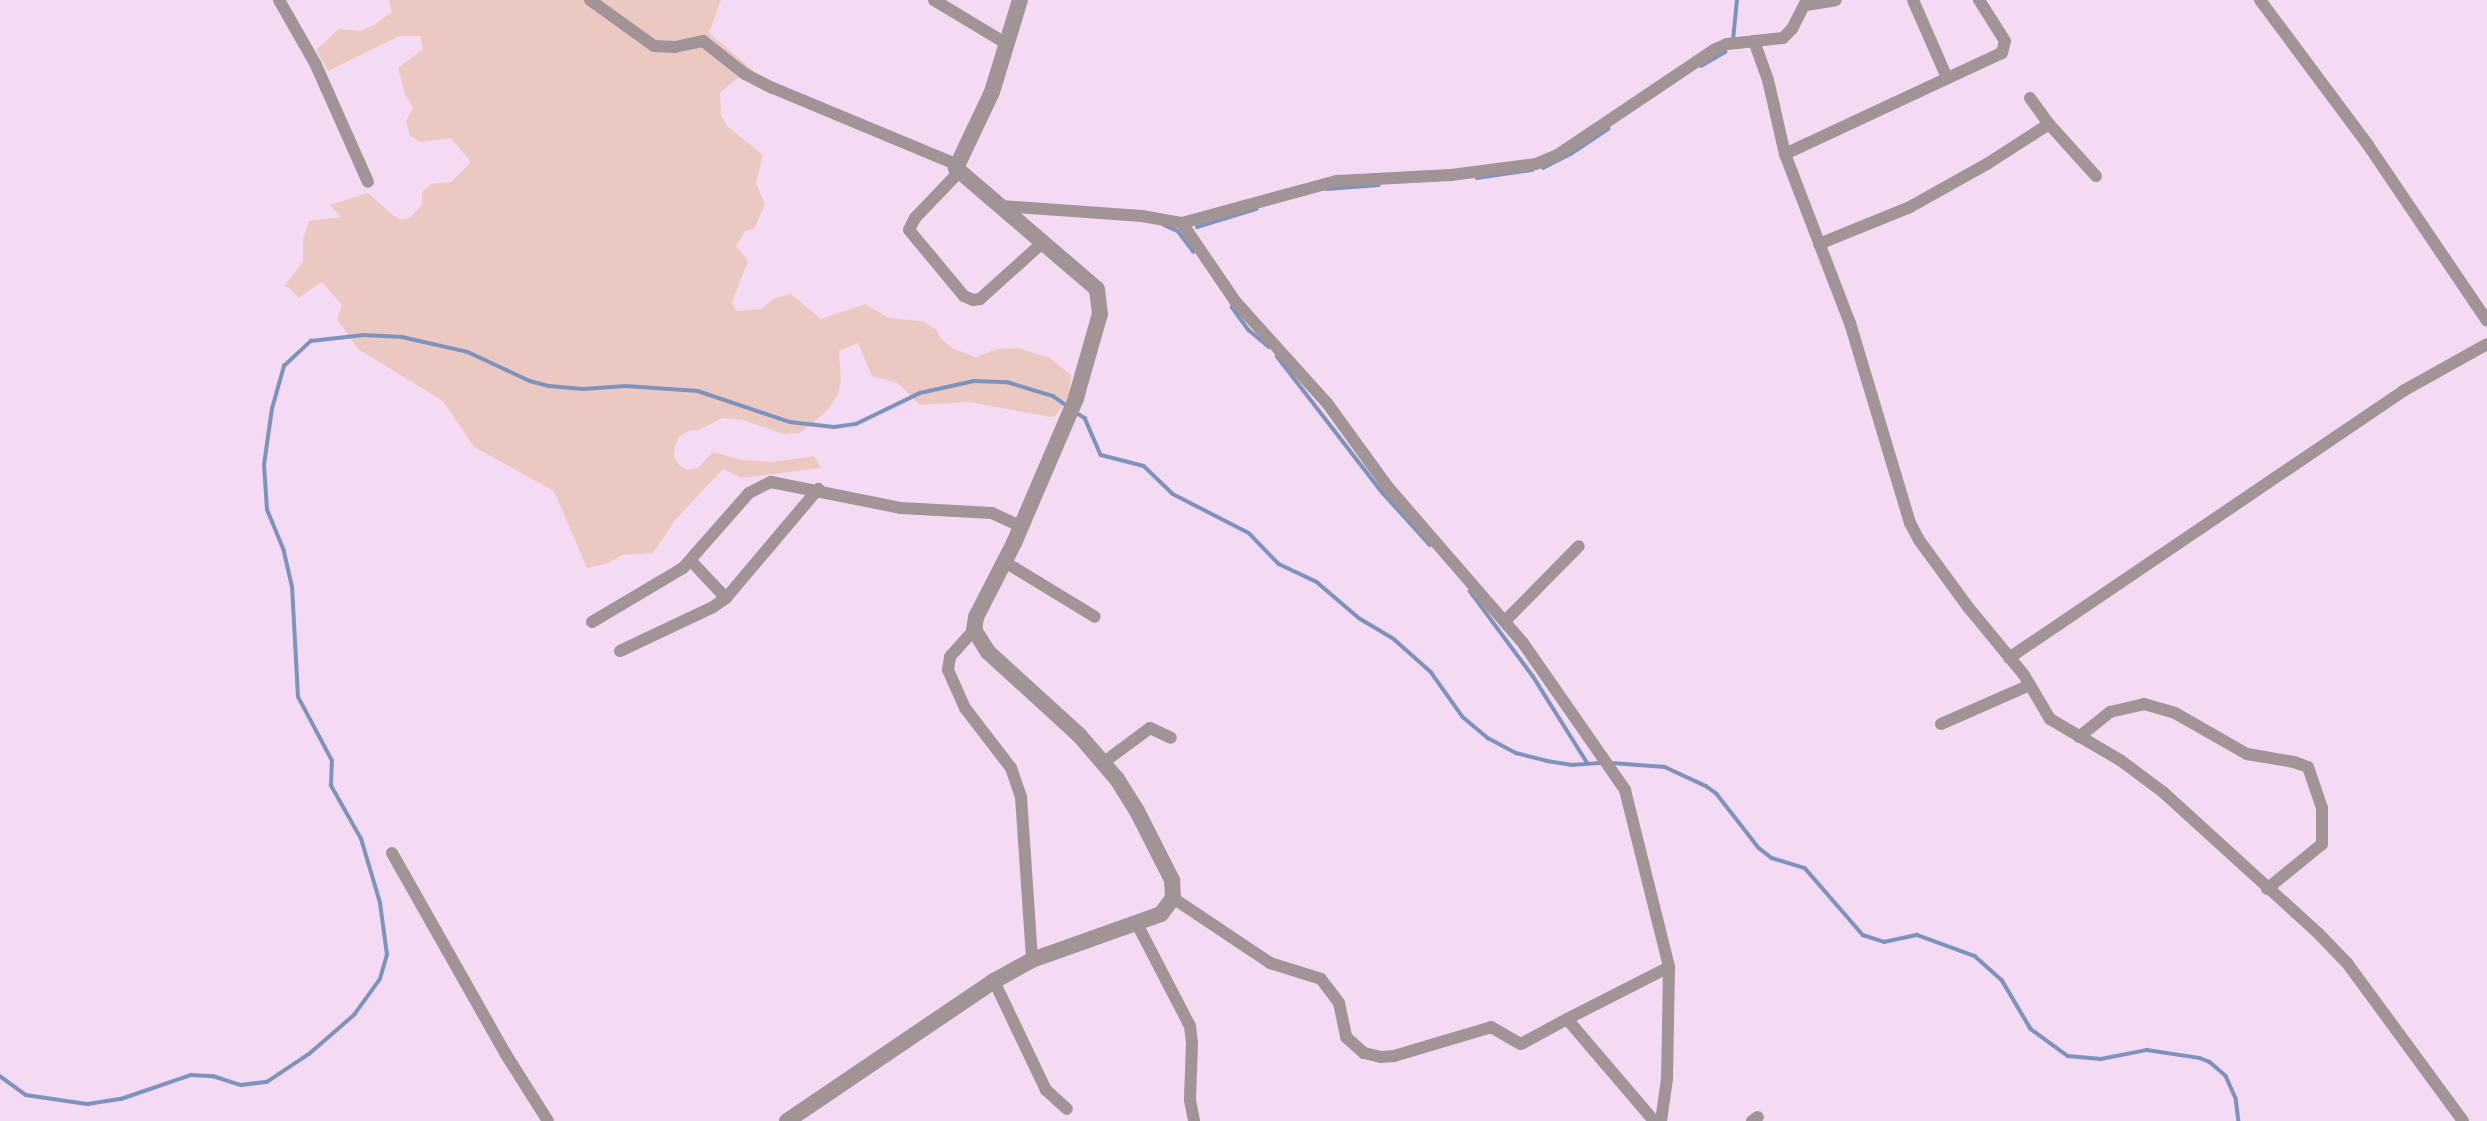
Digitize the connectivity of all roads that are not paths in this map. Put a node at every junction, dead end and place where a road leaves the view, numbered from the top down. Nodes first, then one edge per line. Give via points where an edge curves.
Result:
1 (279, 0) edge
2 (590, 0) edge
3 (934, 0) edge
4 (1020, 0) edge
5 (1836, 0) edge
6 (1913, 0) edge
7 (1979, 0) edge
8 (2260, 0) edge
9 (1806, 3) edge
10 (1754, 41) junction
11 (1007, 44) junction
12 (1947, 78) junction
13 (2030, 98) dead end
14 (2049, 124) junction
15 (1785, 155) junction
16 (957, 168) junction
17 (2096, 176) dead end
18 (368, 182) dead end
19 (1001, 206) junction
20 (1182, 223) junction
21 (1041, 244) junction
22 (1819, 244) junction
23 (2487, 321) edge
24 (2487, 344) edge
25 (818, 489) junction
26 (1020, 526) junction
27 (1579, 546) dead end
28 (691, 561) junction
29 (1005, 562) junction
30 (726, 598) junction
31 (1095, 617) dead end
32 (1505, 621) junction
33 (592, 622) dead end
34 (974, 630) junction
35 (620, 651) dead end
36 (2009, 658) junction
37 (2029, 685) junction
38 (1941, 724) dead end
39 (1171, 737) dead end
40 (2080, 737) junction
41 (1104, 762) junction
42 (392, 853) dead end
43 (2267, 889) junction
44 (1173, 898) junction
45 (1136, 922) junction
46 (1032, 960) junction
47 (1669, 967) junction
48 (994, 981) junction
49 (1567, 1019) junction
50 (1067, 1109) dead end
51 (548, 1121) edge
52 (787, 1121) edge
53 (1194, 1121) edge
54 (1654, 1121) edge
55 (1661, 1121) edge
56 (2463, 1121) edge

1 - 18 street via 315,63
2 - 16 street via 654,46 704,41 745,74
3 - 11 street
4 - 11 street
5 - 9 street
6 - 12 street
7 - 12 street via 2005,41 2004,49
8 - 23 street via 2368,145
9 - 10 street via 1783,38
10 - 15 street
10 - 20 street via 1731,43 1702,57 1559,154 1536,164 1451,176 1337,181
11 - 16 street via 992,92
12 - 15 street
13 - 14 street
14 - 17 street
14 - 22 street via 1910,207
15 - 22 street
16 - 19 street
16 - 21 street via 909,230 964,296 981,299
19 - 20 street
19 - 21 street
20 - 32 street via 1236,301 1327,403 1387,486
21 - 26 street via 1097,289 1100,314 1076,398
22 - 36 street via 1850,323 1910,523
24 - 36 street via 2403,391
25 - 26 street via 901,508 992,513
25 - 28 street via 771,482 763,485 749,493
25 - 30 street
26 - 29 street
27 - 32 street
28 - 30 street
28 - 33 street
29 - 31 street
29 - 34 street via 976,617
30 - 35 street
32 - 47 street via 1628,797
34 - 41 street via 988,652
34 - 46 street via 950,657 948,670 965,708 1011,768 1021,797
36 - 37 street
37 - 38 street
37 - 40 street via 2050,719
39 - 41 street via 1150,728
40 - 43 street via 2163,792
40 - 43 street via 2110,712 2144,704 2175,713 2247,754 2308,767 2322,808 2322,844
41 - 44 street via 1150,835 1172,880
42 - 51 street
43 - 56 street via 2347,963
44 - 45 street via 1161,914
44 - 49 street via 1270,963 1321,979 1339,1003 1346,1037 1372,1056 1394,1056 1491,1027 1521,1044
45 - 46 street
45 - 53 street via 1190,1026
46 - 48 street
47 - 49 street
47 - 55 street via 1667,1079
48 - 50 street via 1044,1087
48 - 52 street
49 - 54 street

